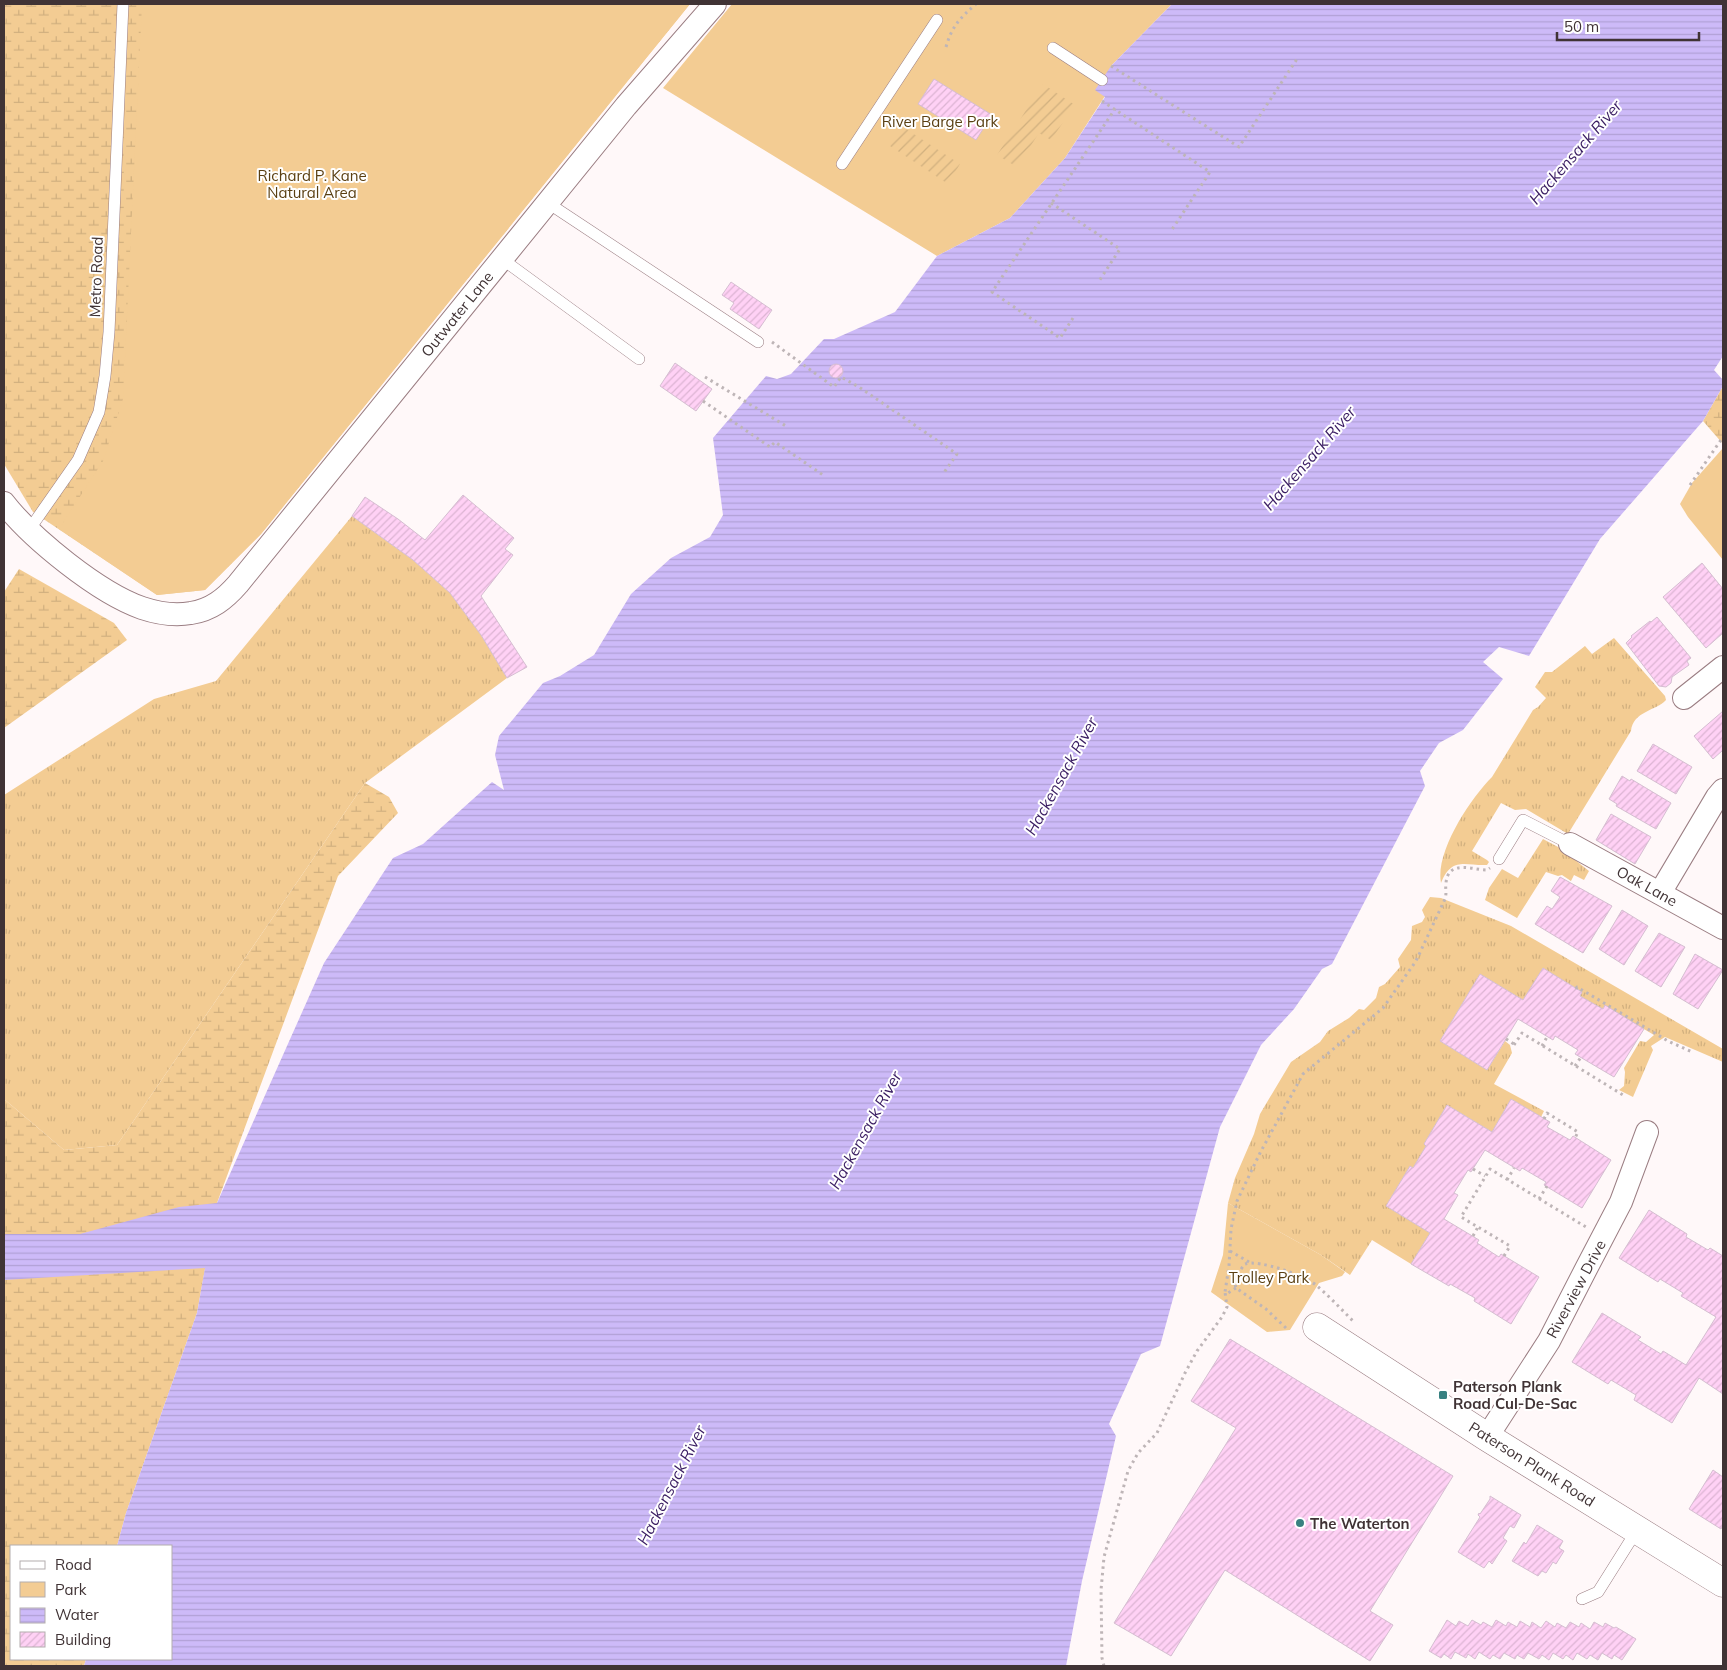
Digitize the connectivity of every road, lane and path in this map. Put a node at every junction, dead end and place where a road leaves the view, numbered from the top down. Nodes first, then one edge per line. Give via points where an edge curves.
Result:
1 (123, 4) edge
2 (715, 4) edge
3 (976, 4) edge
4 (937, 20) dead end
5 (946, 47) dead end
6 (1054, 48) dead end
7 (1297, 59) dead end
8 (1111, 66) dead end
9 (1102, 80) dead end
10 (1102, 101) dead end
11 (1115, 109) junction
12 (842, 164) dead end
13 (548, 202) junction
14 (1051, 203) junction
15 (1171, 231) dead end
16 (502, 258) junction
17 (1099, 280) dead end
18 (1073, 318) dead end
19 (764, 341) joint
20 (640, 359) dead end
21 (705, 377) dead end
22 (704, 401) dead end
23 (786, 426) dead end
24 (1723, 437) edge
25 (943, 474) dead end
26 (823, 475) dead end
27 (1690, 485) dead end
28 (4, 503) edge
29 (29, 530) junction
30 (1723, 667) edge
31 (1684, 698) dead end
32 (1723, 790) edge
33 (1570, 844) joint
34 (1496, 862) joint
35 (1660, 893) junction
36 (1723, 928) edge
37 (1576, 988) dead end
38 (1547, 1037) dead end
39 (1506, 1039) dead end
40 (1542, 1046) junction
41 (1692, 1052) dead end
42 (1581, 1057) dead end
43 (1575, 1066) junction
44 (1623, 1096) dead end
45 (1544, 1119) dead end
46 (1647, 1132) dead end
47 (1575, 1138) dead end
48 (1514, 1168) dead end
49 (1473, 1169) dead end
50 (1485, 1176) junction
51 (1507, 1180) junction
52 (1546, 1186) dead end
53 (1539, 1199) junction
54 (1478, 1227) junction
55 (1590, 1230) dead end
56 (1472, 1236) dead end
57 (1230, 1250) junction
58 (1504, 1256) dead end
59 (1249, 1262) junction
60 (1236, 1288) junction
61 (1225, 1292) junction
62 (1358, 1326) dead end
63 (1317, 1327) dead end
64 (1286, 1328) dead end
65 (1487, 1437) junction
66 (1637, 1530) junction
67 (1723, 1583) edge
68 (1582, 1599) dead end
69 (1104, 1666) edge

1 - 29 lane, Metro Road via 109,332 99,412 78,460
2 - 13 street, Outwater Lane
3 - 5 path via 958,20
4 - 12 lane
6 - 9 lane
7 - 8 path via 1238,147
10 - 11 path
11 - 14 path
11 - 15 path via 1210,172
13 - 16 street, Outwater Lane
13 - 19 lane
14 - 17 path via 1120,249
14 - 18 path via 992,292 1060,338
16 - 20 lane
16 - 29 street, Outwater Lane via 238,584 216,604 191,613 169,614 140,607 84,575
19 - 25 path via 834,387 841,377 859,387 957,454
21 - 23 path
22 - 26 path via 770,447 775,442
24 - 27 path
28 - 29 street
30 - 31 street
32 - 35 street
33 - 34 lane via 1523,820
33 - 35 street, Oak Lane
34 - 57 path via 1487,870 1463,866 1450,872 1441,908 1416,961 1391,998 1303,1074 1237,1201
35 - 36 street, Oak Lane
37 - 41 path
38 - 40 path
39 - 40 path via 1516,1045 1522,1033
40 - 43 path
42 - 43 path
43 - 44 path
45 - 47 path via 1547,1113 1578,1132
46 - 65 street, Riverview Drive via 1622,1202 1549,1341
48 - 51 path
49 - 50 path
50 - 51 path via 1490,1169
50 - 54 path via 1461,1217
51 - 53 path
52 - 53 path
53 - 55 path
54 - 56 path
54 - 58 path via 1510,1246
57 - 59 path
57 - 61 path
59 - 60 path via 1241,1268
59 - 62 path via 1267,1265 1316,1285
60 - 61 path
60 - 64 path
61 - 69 path via 1227,1307 1222,1317 1185,1373 1157,1433 1128,1471 1104,1557 1101,1590
63 - 65 street, Paterson Plank Road
65 - 66 street, Paterson Plank Road
66 - 67 street, Paterson Plank Road
66 - 68 lane via 1598,1592

